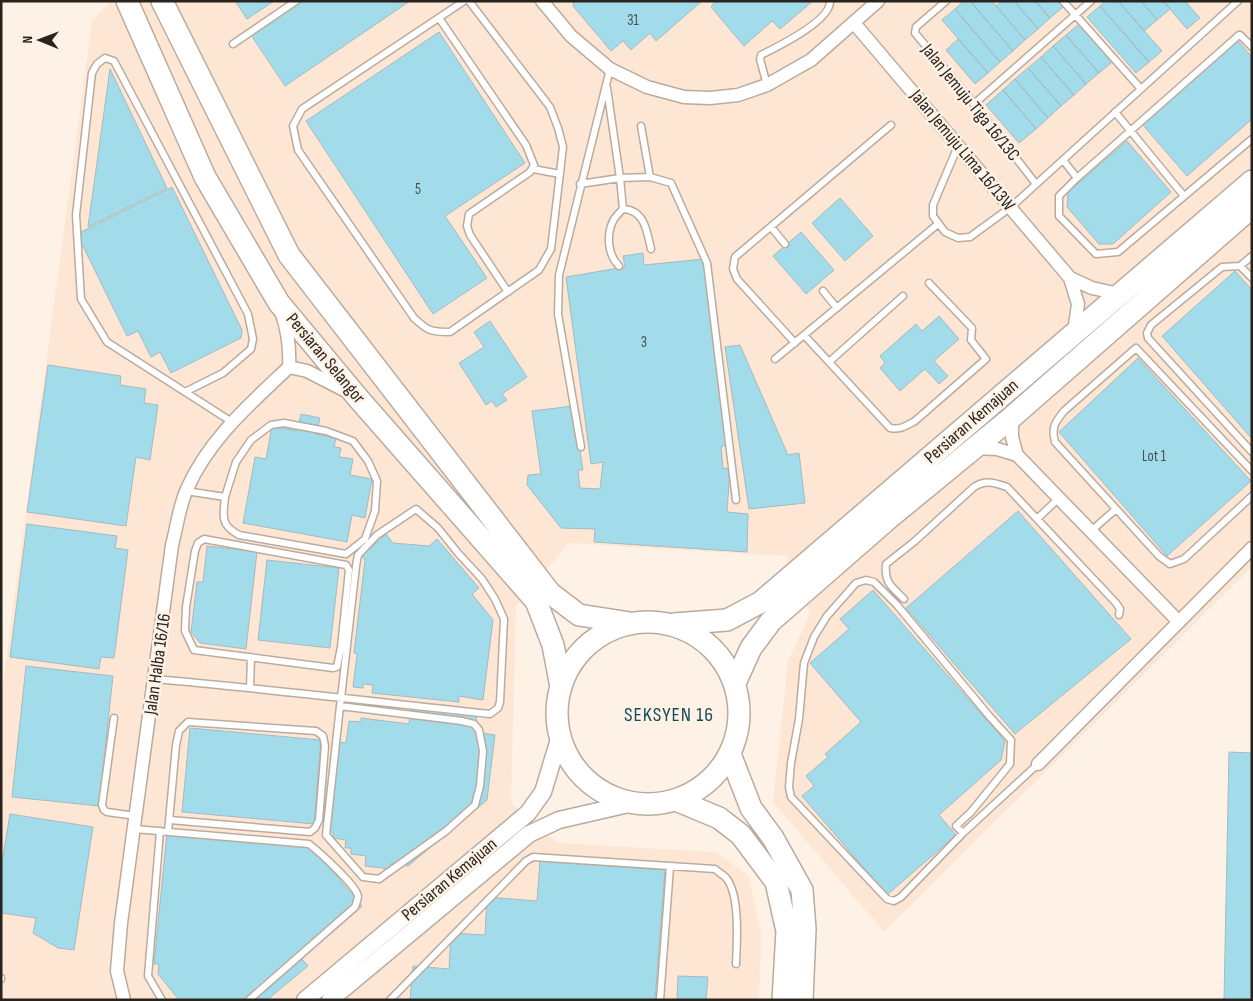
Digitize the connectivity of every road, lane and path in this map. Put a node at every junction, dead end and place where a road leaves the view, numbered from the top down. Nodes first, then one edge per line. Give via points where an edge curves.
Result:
1 (127, 1) edge
2 (162, 1) edge
3 (296, 1) edge
4 (464, 1) edge
5 (469, 1) edge
6 (542, 1) edge
7 (830, 1) edge
8 (878, 1) edge
9 (946, 1) edge
10 (1063, 1) edge
11 (1091, 1) edge
12 (1238, 1) edge
13 (1076, 15) junction
14 (439, 18) junction
15 (854, 22) junction
16 (233, 44) dead end
17 (1252, 47) edge
18 (610, 70) junction
19 (606, 84) junction
20 (767, 85) junction
21 (1141, 88) junction
22 (974, 104) junction
23 (1115, 112) junction
24 (891, 125) dead end
25 (641, 126) dead end
26 (1130, 131) junction
27 (1252, 139) edge
28 (959, 145) junction
29 (1063, 160) junction
30 (533, 169) junction
31 (560, 174) junction
32 (650, 177) junction
33 (620, 178) junction
34 (1077, 178) junction
35 (580, 184) junction
36 (1036, 184) junction
37 (1184, 196) junction
38 (1248, 197) edge
39 (1011, 207) junction
40 (623, 209) junction
41 (938, 224) junction
42 (771, 227) junction
43 (784, 244) dead end
44 (651, 249) dead end
45 (1250, 260) edge
46 (619, 266) dead end
47 (1240, 266) junction
48 (1070, 278) junction
49 (1252, 278) edge
50 (929, 282) dead end
51 (823, 291) dead end
52 (508, 292) junction
53 (1118, 294) junction
54 (903, 296) dead end
55 (279, 303) junction
56 (837, 308) junction
57 (1074, 332) junction
58 (804, 335) junction
59 (795, 343) junction
60 (775, 359) dead end
61 (829, 362) junction
62 (289, 367) junction
63 (186, 392) junction
64 (358, 398) junction
65 (1012, 417) junction
66 (232, 422) junction
67 (581, 447) dead end
68 (974, 448) junction
69 (1252, 451) edge
70 (1017, 455) junction
71 (1252, 471) edge
72 (186, 491) junction
73 (1252, 496) edge
74 (225, 497) junction
75 (1059, 498) junction
76 (736, 500) dead end
77 (1116, 509) junction
78 (1037, 519) junction
79 (1091, 531) junction
80 (1252, 548) edge
81 (904, 599) dead end
82 (1119, 615) dead end
83 (630, 622) junction
84 (1179, 622) junction
85 (674, 624) junction
86 (251, 656) junction
87 (155, 678) junction
88 (735, 682) junction
89 (561, 687) junction
90 (250, 688) junction
91 (341, 698) junction
92 (340, 706) junction
93 (114, 718) dead end
94 (560, 736) junction
95 (730, 754) junction
96 (1038, 764) joint
97 (676, 800) junction
98 (633, 803) junction
99 (136, 816) junction
100 (170, 820) junction
101 (135, 829) junction
102 (160, 831) junction
103 (168, 832) junction
104 (963, 833) junction
105 (670, 867) junction
106 (736, 964) dead end
107 (336, 999) edge
108 (124, 1000) edge
109 (162, 1000) edge
110 (249, 1000) edge
111 (306, 1000) edge
112 (390, 1000) edge
113 (660, 1000) edge
114 (783, 1000) edge
115 (802, 1000) edge

1 - 55 main road, Persiaran Selangor via 205,177
2 - 83 main road, Persiaran Selangor via 289,255 550,593 579,614
3 - 16 lane
4 - 14 lane
5 - 31 lane via 550,107 563,147
6 - 18 street via 571,36
7 - 20 lane via 808,29 761,55
8 - 15 street
9 - 22 lane, Jalan Jemuju Tiga 16/13C via 916,27 915,33
10 - 13 lane
11 - 13 lane
12 - 21 lane
13 - 21 lane
13 - 22 lane
14 - 30 lane via 526,145
14 - 52 lane via 302,109 293,126 298,150 414,318 427,330 450,332
15 - 20 street via 811,60
15 - 28 street, Jalan Jemuju Lima 16/13W
17 - 26 lane via 1238,35
18 - 19 lane
18 - 20 street via 647,87 684,97 738,95
19 - 33 lane
19 - 35 lane
21 - 23 lane
22 - 36 lane, Jalan Jemuju Tiga 16/13C
23 - 26 lane
23 - 29 lane
24 - 42 lane
25 - 32 lane
26 - 34 lane
26 - 37 lane
27 - 37 lane
28 - 39 street, Jalan Jemuju Lima 16/13W
28 - 41 lane via 933,206 933,216
29 - 34 lane
29 - 36 lane
30 - 31 lane
30 - 52 lane via 469,214 467,226 470,235
31 - 52 lane via 552,249 539,270
32 - 33 lane
32 - 76 lane via 671,183 707,263
33 - 35 lane
33 - 40 lane
34 - 37 lane via 1059,196 1059,216 1096,254 1118,252
35 - 67 lane via 559,276 558,314
36 - 39 lane
38 - 53 main road, Persiaran Kemajuan
38 - 65 main road, Persiaran Kemajuan
39 - 41 lane via 970,237 958,238
39 - 48 street, Jalan Jemuju Lima 16/13W
40 - 44 lane via 630,209 643,219
40 - 46 lane via 613,220 609,234 612,259
41 - 56 lane
42 - 43 lane
42 - 59 lane via 735,257 733,269 737,279
45 - 47 lane
47 - 49 lane
47 - 69 lane via 1222,267 1151,325 1148,338
48 - 53 street, Jalan Jemuju Lima 16/13W via 1092,288
48 - 57 street, Jalan Jemuju Lima 16/13W via 1078,304
50 - 61 lane via 972,328 971,340 986,359 915,421 897,430 890,428
51 - 56 lane
53 - 57 main road, Persiaran Kemajuan
54 - 61 lane
55 - 62 street via 287,329
55 - 64 main road, Persiaran Selangor
56 - 58 lane
57 - 85 main road, Persiaran Kemajuan via 761,602 727,620
58 - 59 lane
58 - 61 lane
59 - 60 lane
62 - 64 street via 313,374
62 - 66 street, Jalan Halba 16/16
63 - 63 lane via 107,342 81,299 76,215 92,73 105,58 114,61 248,314 253,339 251,350 222,373
63 - 66 lane
64 - 89 main road, Persiaran Selangor via 536,601 553,645
65 - 68 main road, Persiaran Kemajuan
65 - 70 street via 1012,437
66 - 72 street, Jalan Halba 16/16 via 201,461
68 - 70 street via 997,449
68 - 88 main road, Persiaran Kemajuan via 771,620 751,648
70 - 75 street
71 - 77 lane via 1136,348 1064,411 1054,422 1052,432 1055,442
72 - 74 lane
72 - 87 street, Jalan Halba 16/16 via 172,545
73 - 77 lane via 1184,559 1173,564 1159,556
74 - 74 lane via 236,462 251,440 270,425 284,423 326,431 353,441 368,461 377,481 375,511 364,539 346,554 239,535 228,530 223,516
75 - 78 lane
75 - 79 street
77 - 79 lane
78 - 81 lane via 1007,487 981,482 886,564 887,581
78 - 82 lane via 1116,603
79 - 84 street
80 - 84 street
83 - 85 main road
83 - 89 main road via 606,631 586,645 571,664
84 - 96 street
85 - 88 main road via 700,637 714,650
86 - 86 lane via 201,652 194,650 189,643 185,631 186,608 198,543 211,539 346,565 349,570 337,667
86 - 90 lane
87 - 90 lane
87 - 99 street, Jalan Halba 16/16
88 - 95 main road via 740,706 738,731
89 - 94 main road via 557,712
90 - 91 lane
91 - 91 lane via 490,714 498,708 504,619 482,578 438,528 416,509 377,535 358,555
91 - 92 lane
92 - 92 lane via 462,721 474,724 479,730 483,751 475,805 446,831 379,879 363,877 326,835
93 - 99 lane via 102,805 107,812
94 - 98 main road via 570,760 587,780 608,795
94 - 111 street, Persiaran Kemajuan via 543,792 528,812
95 - 97 main road via 716,774 698,790
95 - 115 main road via 751,808 773,838 802,890 805,929
96 - 104 lane
97 - 98 main road via 655,804
97 - 114 main road via 719,818 741,835 776,882 786,931
98 - 107 street, Persiaran Kemajuan via 558,820 529,834
99 - 101 street, Jalan Halba 16/16
100 - 100 lane via 176,745 179,731 188,722 316,731 323,736 320,820 310,832
100 - 103 lane
101 - 102 lane
101 - 108 street, Jalan Halba 16/16 via 117,971
102 - 103 lane
102 - 109 lane via 148,976
103 - 110 lane via 309,844 354,888 358,896 356,907
104 - 104 lane via 894,901 887,899 791,797 791,763 804,663 827,616 856,583 874,582 897,605 1011,740 1010,764 956,826
105 - 106 lane via 714,869 727,879 733,893 738,933
105 - 112 lane via 533,857
105 - 113 lane

